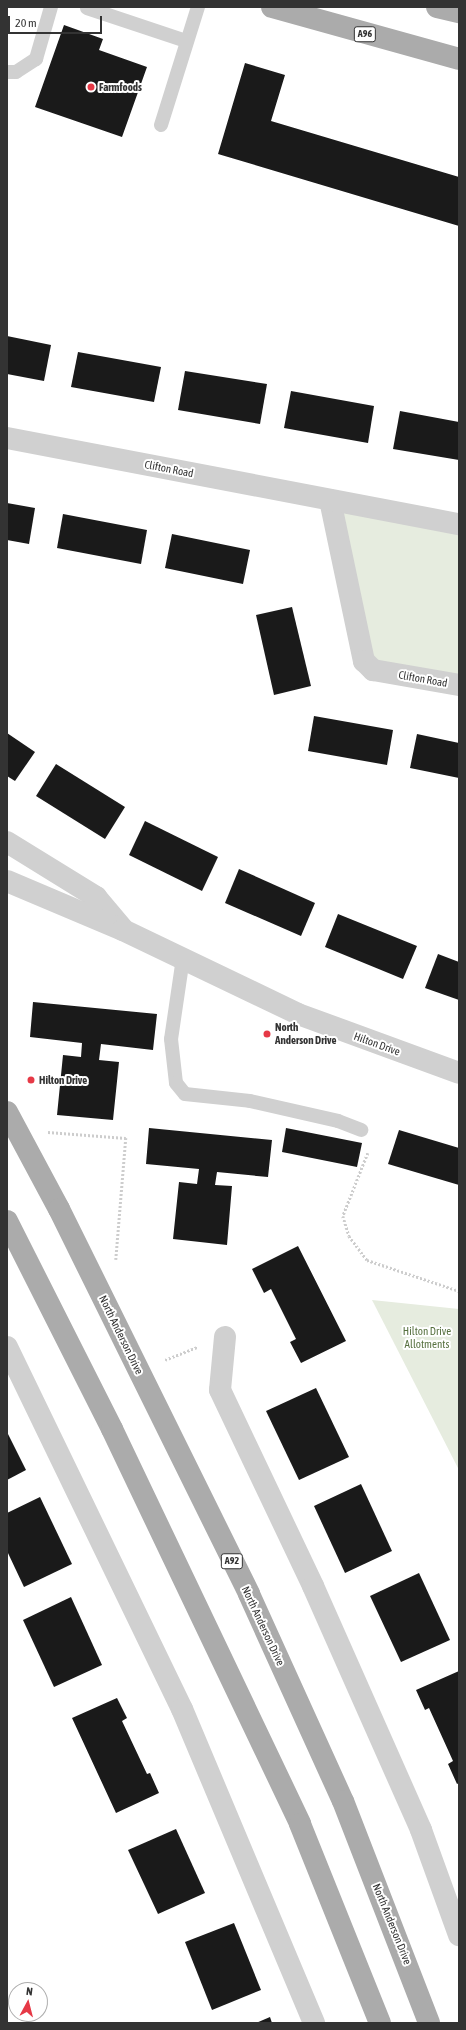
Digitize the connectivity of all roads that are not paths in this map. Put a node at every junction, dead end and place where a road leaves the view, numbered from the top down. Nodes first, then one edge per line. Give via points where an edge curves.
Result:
1 (51, 7) edge
2 (198, 7) edge
3 (272, 7) edge
4 (437, 7) edge
5 (87, 8) edge
6 (459, 12) edge
7 (186, 41) junction
8 (459, 59) edge
9 (7, 72) edge
10 (161, 125) dead end
11 (7, 438) edge
12 (330, 500) junction
13 (459, 524) edge
14 (459, 685) edge
15 (7, 842) edge
16 (10, 880) edge
17 (123, 930) junction
18 (183, 958) junction
19 (459, 1073) edge
20 (7, 1112) edge
21 (361, 1130) road end
22 (7, 1221) edge
23 (225, 1337) dead end
24 (7, 1347) edge
25 (459, 1935) edge
26 (314, 2023) edge
27 (380, 2023) edge
28 (429, 2023) edge

1 - 9 lane via 36,59 16,72
2 - 7 lane
3 - 8 main road, A96
4 - 6 main road
5 - 7 lane
7 - 10 lane
11 - 12 street, Clifton Road
12 - 13 street, Clifton Road
12 - 14 street, Clifton Road via 364,661 373,670
15 - 17 street, Hilton Drive via 96,897
16 - 17 street, Hilton Drive
17 - 18 street, Hilton Drive
18 - 19 street, Hilton Drive via 298,1014
18 - 21 lane via 171,1039 176,1082 186,1094 250,1101 338,1121
20 - 28 main road, North Anderson Drive / A92 via 62,1216 248,1594 343,1801
22 - 27 main road via 112,1429 300,1824
23 - 25 street via 220,1390 313,1586 421,1830
24 - 26 street via 182,1709

